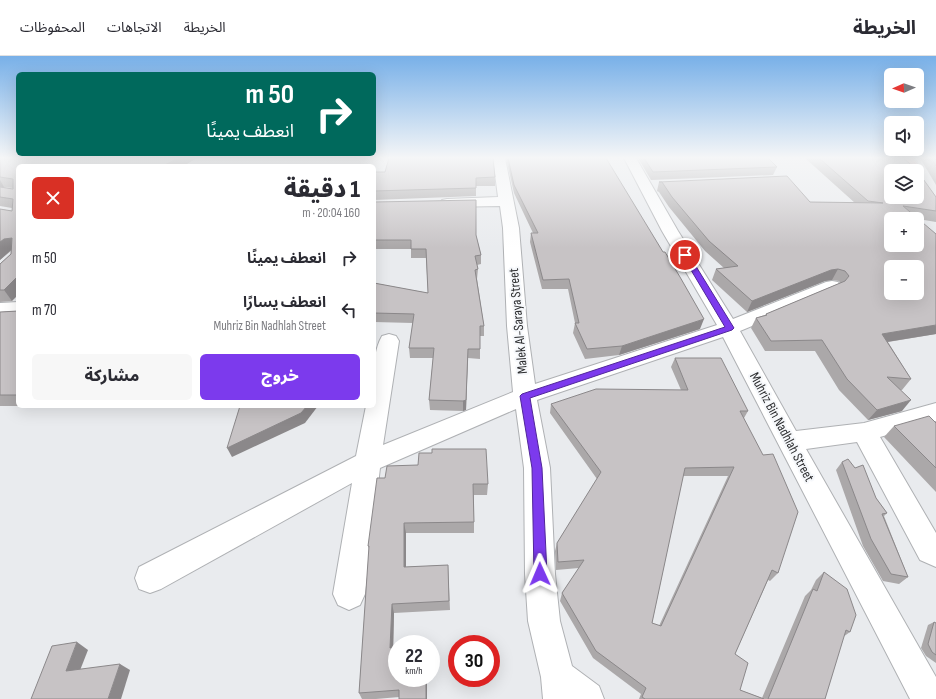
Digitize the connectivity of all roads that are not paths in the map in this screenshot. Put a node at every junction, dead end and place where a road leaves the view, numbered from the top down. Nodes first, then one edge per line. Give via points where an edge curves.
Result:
1 (505, 188) edge
2 (653, 188) edge
3 (507, 201) junction
4 (436, 203) edge
5 (832, 286) edge
6 (16, 308) edge
7 (0, 309) edge
8 (729, 328) junction
9 (389, 341) dead end
10 (525, 396) junction
11 (936, 412) edge
12 (864, 432) junction
13 (789, 442) junction
14 (368, 462) junction
15 (936, 553) edge
16 (150, 578) dead end
17 (349, 594) dead end
18 (559, 688) edge
19 (586, 699) edge
20 (929, 699) edge

1 - 3 street, Malek Al-Saraya Street
2 - 8 street, Muhriz Bin Nadhlah Street
3 - 4 street
3 - 10 street, Malek Al-Saraya Street
5 - 8 street
6 - 7 street
8 - 10 street
8 - 13 street, Muhriz Bin Nadhlah Street
9 - 14 street
10 - 14 street
10 - 18 street, Malek Al-Saraya Street via 537,468 544,621
11 - 12 street
12 - 13 street
12 - 15 street via 930,550
13 - 20 street, Muhriz Bin Nadhlah Street
14 - 16 street
14 - 17 street
18 - 19 street

